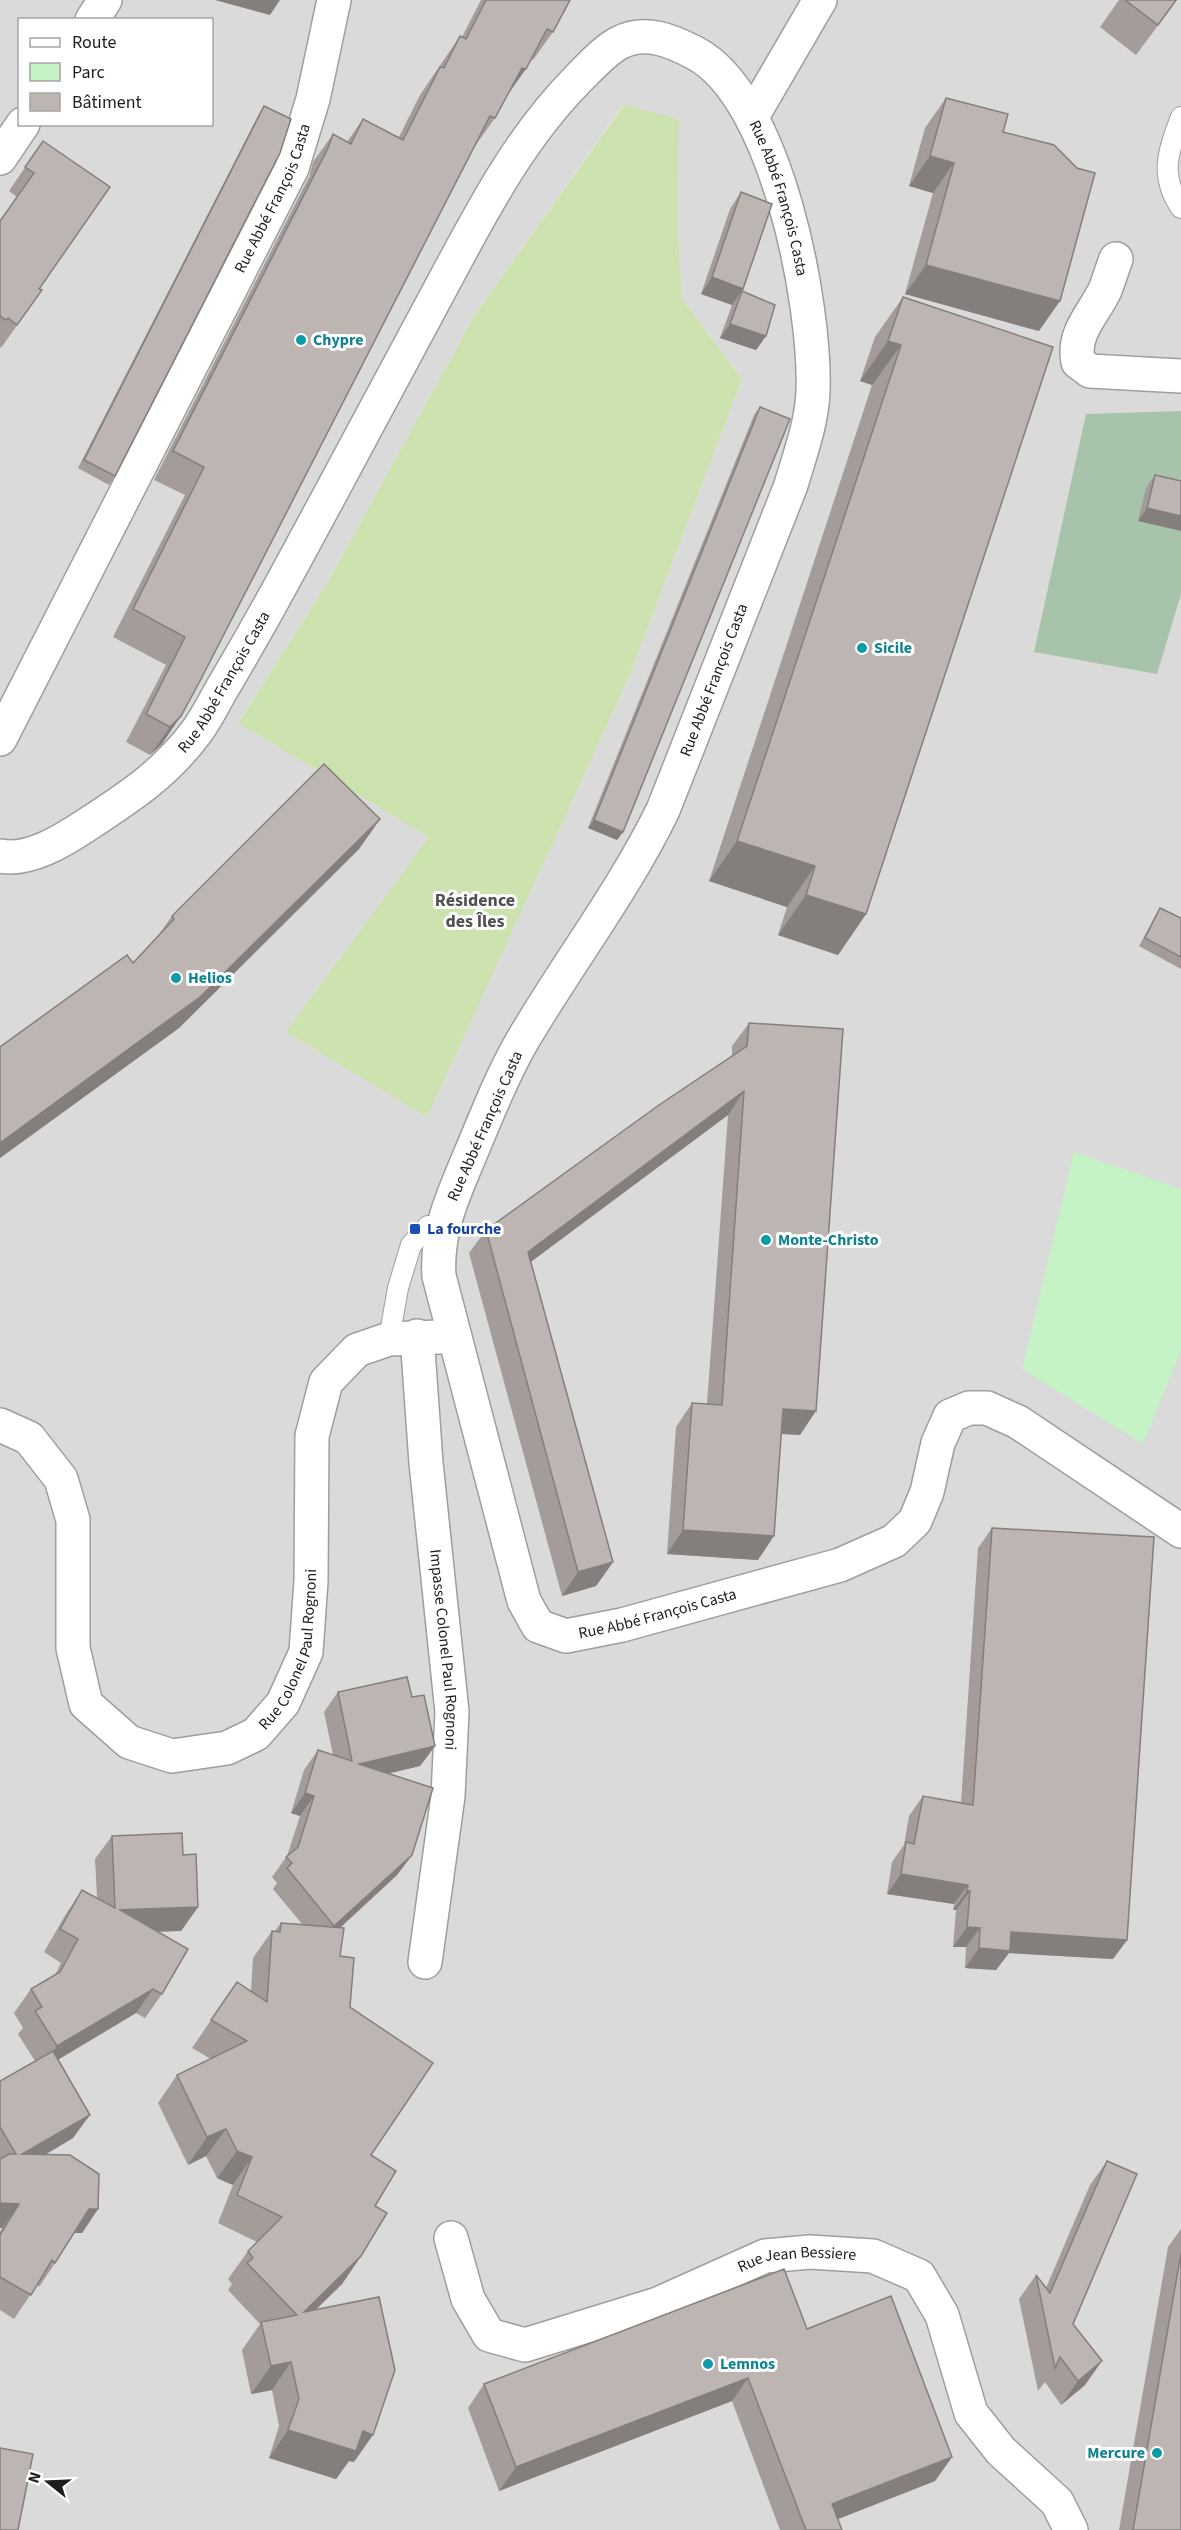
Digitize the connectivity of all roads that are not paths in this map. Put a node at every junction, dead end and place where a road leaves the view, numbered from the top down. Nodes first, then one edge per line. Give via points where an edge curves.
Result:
1 (105, 0) edge
2 (334, 0) edge
3 (820, 0) edge
4 (93, 18) edge
5 (753, 115) junction
6 (1181, 117) edge
7 (22, 126) edge
8 (0, 158) edge
9 (1181, 208) edge
10 (1116, 259) dead end
11 (1181, 376) edge
12 (0, 739) edge
13 (0, 856) edge
14 (442, 1226) junction
15 (453, 1332) junction
16 (403, 1338) junction
17 (0, 1425) edge
18 (1181, 1531) edge
19 (425, 1962) dead end
20 (451, 2238) dead end
21 (1071, 2530) edge

1 - 4 street
2 - 12 street, Rue Abbé François Casta via 313,99 292,168
3 - 5 street
5 - 13 street, Rue Abbé François Casta via 701,56 667,40 644,36 620,43 588,69 549,109 492,192 263,618 197,730 146,787 65,839 13,859
5 - 14 street, Rue Abbé François Casta via 788,214 805,292 813,395 805,439 791,485 663,810 639,860 520,1045
6 - 9 lane via 1168,153 1167,175 1173,197
7 - 8 street
10 - 11 street via 1105,290 1082,329 1075,348 1078,362 1090,371
14 - 15 street, Rue Abbé François Casta via 437,1250 439,1276
14 - 16 lane via 428,1226 411,1245 398,1288
15 - 16 street, Rue Colonel Paul Rognoni
15 - 18 street, Rue Abbé François Casta via 524,1601 538,1626 566,1636 622,1625 840,1565 894,1541 915,1521 950,1416 969,1408 987,1408 1018,1422
16 - 17 street, Rue Colonel Paul Rognoni via 357,1350 326,1382 312,1436 311,1581 306,1652 284,1703 256,1734 227,1748 172,1756 129,1742 86,1704 73,1647 73,1520 61,1479 29,1438
16 - 19 street, Impasse Colonel Paul Rognoni via 426,1463 452,1712 448,1796
20 - 21 street, Rue Jean Bessiere via 468,2299 489,2335 525,2345 658,2304 765,2256 810,2252 873,2256 919,2276 942,2315 971,2413 1001,2451 1057,2502

